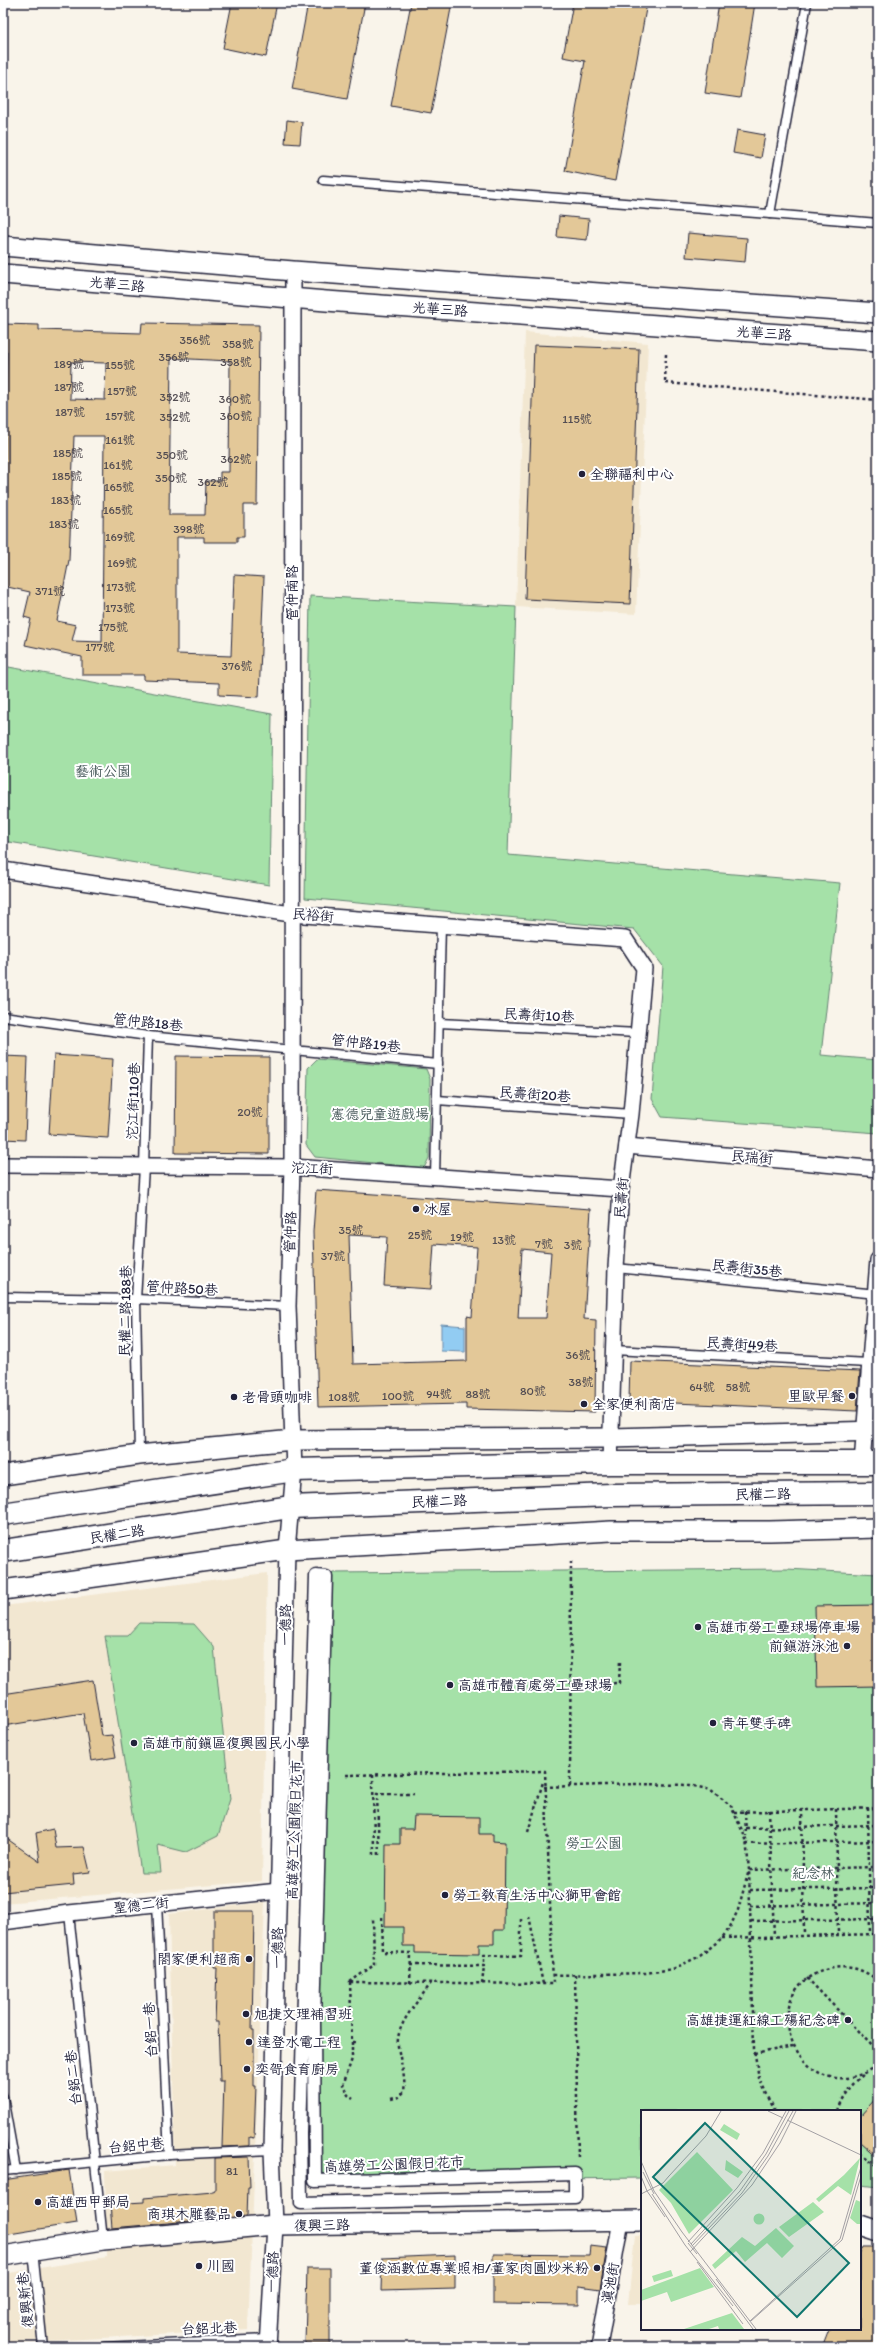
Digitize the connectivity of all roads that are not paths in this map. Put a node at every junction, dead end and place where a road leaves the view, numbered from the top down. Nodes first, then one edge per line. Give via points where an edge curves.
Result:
1 (807, 3) edge
2 (323, 180) dead end
3 (770, 214) junction
4 (878, 223) edge
5 (3, 246) edge
6 (293, 271) junction
7 (3, 274) edge
8 (292, 298) junction
9 (878, 313) edge
10 (878, 341) edge
11 (3, 870) edge
12 (291, 914) junction
13 (441, 925) junction
14 (625, 939) joint
15 (3, 1016) edge
16 (439, 1023) junction
17 (638, 1033) junction
18 (148, 1036) junction
19 (292, 1048) junction
20 (438, 1064) junction
21 (437, 1100) junction
22 (631, 1114) junction
23 (627, 1146) junction
24 (3, 1165) edge
25 (144, 1167) junction
26 (292, 1167) junction
27 (878, 1169) edge
28 (435, 1177) junction
29 (621, 1189) junction
30 (878, 1260) edge
31 (616, 1268) junction
32 (877, 1294) edge
33 (3, 1296) edge
34 (136, 1299) junction
35 (288, 1306) junction
36 (613, 1350) junction
37 (869, 1363) junction
38 (872, 1431) edge
39 (611, 1438) junction
40 (293, 1440) junction
41 (139, 1455) junction
42 (610, 1463) junction
43 (870, 1463) edge
44 (294, 1470) junction
45 (3, 1474) edge
46 (878, 1493) edge
47 (290, 1507) junction
48 (3, 1514) edge
49 (878, 1528) edge
50 (287, 1550) junction
51 (3, 1551) edge
52 (3, 1590) edge
53 (279, 1892) junction
54 (157, 1903) junction
55 (69, 1913) junction
56 (3, 1922) edge
57 (3, 2097) edge
58 (272, 2150) junction
59 (169, 2155) junction
60 (95, 2161) junction
61 (16, 2170) junction
62 (3, 2171) edge
63 (575, 2197) joint
64 (622, 2220) junction
65 (641, 2220) edge
66 (275, 2225) junction
67 (861, 2225) edge
68 (878, 2231) edge
69 (103, 2240) junction
70 (33, 2251) junction
71 (3, 2256) edge
72 (268, 2343) edge
73 (133, 2346) edge
74 (43, 2347) edge
75 (104, 2347) edge
76 (599, 2347) edge

1 - 3 lane
2 - 3 lane
3 - 4 lane
5 - 6 street, 光華三路
6 - 8 street, 管仲南路
6 - 9 street, 光華三路
7 - 8 street, 光華三路
8 - 10 street, 光華三路
8 - 12 street, 管仲南路
11 - 12 street, 民裕街
12 - 13 street, 民裕街
12 - 19 street, 管仲路
13 - 14 street, 民裕街
13 - 16 lane
14 - 17 street, 民壽街 via 644,968
15 - 18 lane, 管仲路18巷
16 - 17 lane, 民壽街10巷
16 - 20 lane
17 - 22 street, 民壽街
18 - 19 lane, 管仲路18巷
18 - 25 lane, 沱江街110巷
19 - 20 lane, 管仲路19巷
19 - 26 street, 管仲路
20 - 21 lane
21 - 22 lane, 民壽街20巷
21 - 28 lane
22 - 23 street, 民壽街
23 - 27 street, 民瑞街
23 - 29 street, 民壽街
24 - 25 street, 沱江街
25 - 26 street, 沱江街
25 - 34 lane, 民權二路188巷
26 - 28 street, 沱江街
26 - 35 street, 管仲路
28 - 29 street, 沱江街
29 - 31 street, 民壽街
30 - 32 street
31 - 32 lane, 民壽街35巷
31 - 36 street, 民壽街
32 - 37 street
33 - 34 lane, 管仲路50巷
34 - 35 lane, 管仲路50巷
34 - 41 lane, 民權二路188巷
35 - 40 street, 管仲路
36 - 37 lane, 民壽街49巷
36 - 39 street, 民壽街
37 - 38 street
38 - 39 street
38 - 43 street
39 - 40 street
39 - 42 street, 民壽街
40 - 41 street
40 - 44 street, 管仲路
41 - 45 street
42 - 43 main road
42 - 44 main road
44 - 47 street, 管仲路
44 - 48 main road
46 - 47 main road, 民權二路 via 611,1495
47 - 50 street, 管仲路
47 - 51 main road, 民權二路
49 - 50 street via 611,1531
50 - 52 street
50 - 53 street, 一德路
53 - 54 street, 聖德二街
53 - 58 street, 一德路
54 - 55 street, 聖德二街
54 - 59 lane, 台鋁一巷
55 - 56 street, 聖德二街
55 - 60 lane, 台鋁二巷
57 - 61 lane
58 - 59 lane, 台鋁中巷
58 - 66 street, 一德路
59 - 60 lane, 台鋁中巷
60 - 61 lane, 台鋁中巷
60 - 69 lane, 台鋁二巷
61 - 62 lane, 台鋁中巷
63 - 63 street, 高雄勞工公園假日花市 via 301,2203 300,2134 316,1576 326,1577 314,2020 315,2181 575,2174
64 - 65 street, 復興三路
64 - 66 street, 復興三路
64 - 76 street, 滇池街
66 - 69 street, 復興三路
66 - 72 street, 一德路
67 - 68 street
69 - 70 street, 復興三路
70 - 71 street, 復興三路
70 - 74 lane, 復興新巷
72 - 73 lane, 台鋁北巷
73 - 75 lane, 台鋁北巷

